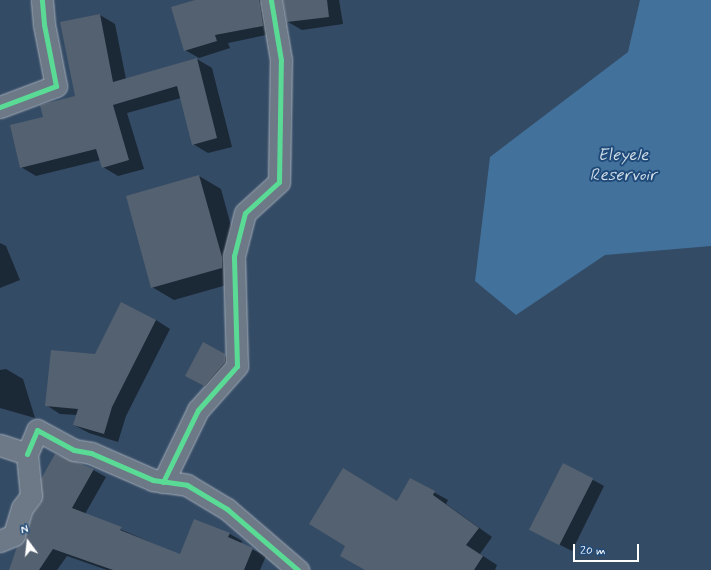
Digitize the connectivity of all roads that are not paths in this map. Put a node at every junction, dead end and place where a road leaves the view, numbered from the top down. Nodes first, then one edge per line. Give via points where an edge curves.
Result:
1 (42, 0) edge
2 (271, 0) edge
3 (0, 107) edge
4 (0, 445) edge
5 (27, 454) junction
6 (163, 482) junction
7 (0, 541) edge
8 (298, 570) edge

1 - 3 street via 56,86
2 - 6 street via 281,60 279,182 245,213 234,256 237,366 198,410
4 - 5 street
5 - 6 street via 37,430 74,450 90,453
5 - 7 street via 31,496 22,508 14,535
6 - 8 street via 187,485 209,496

